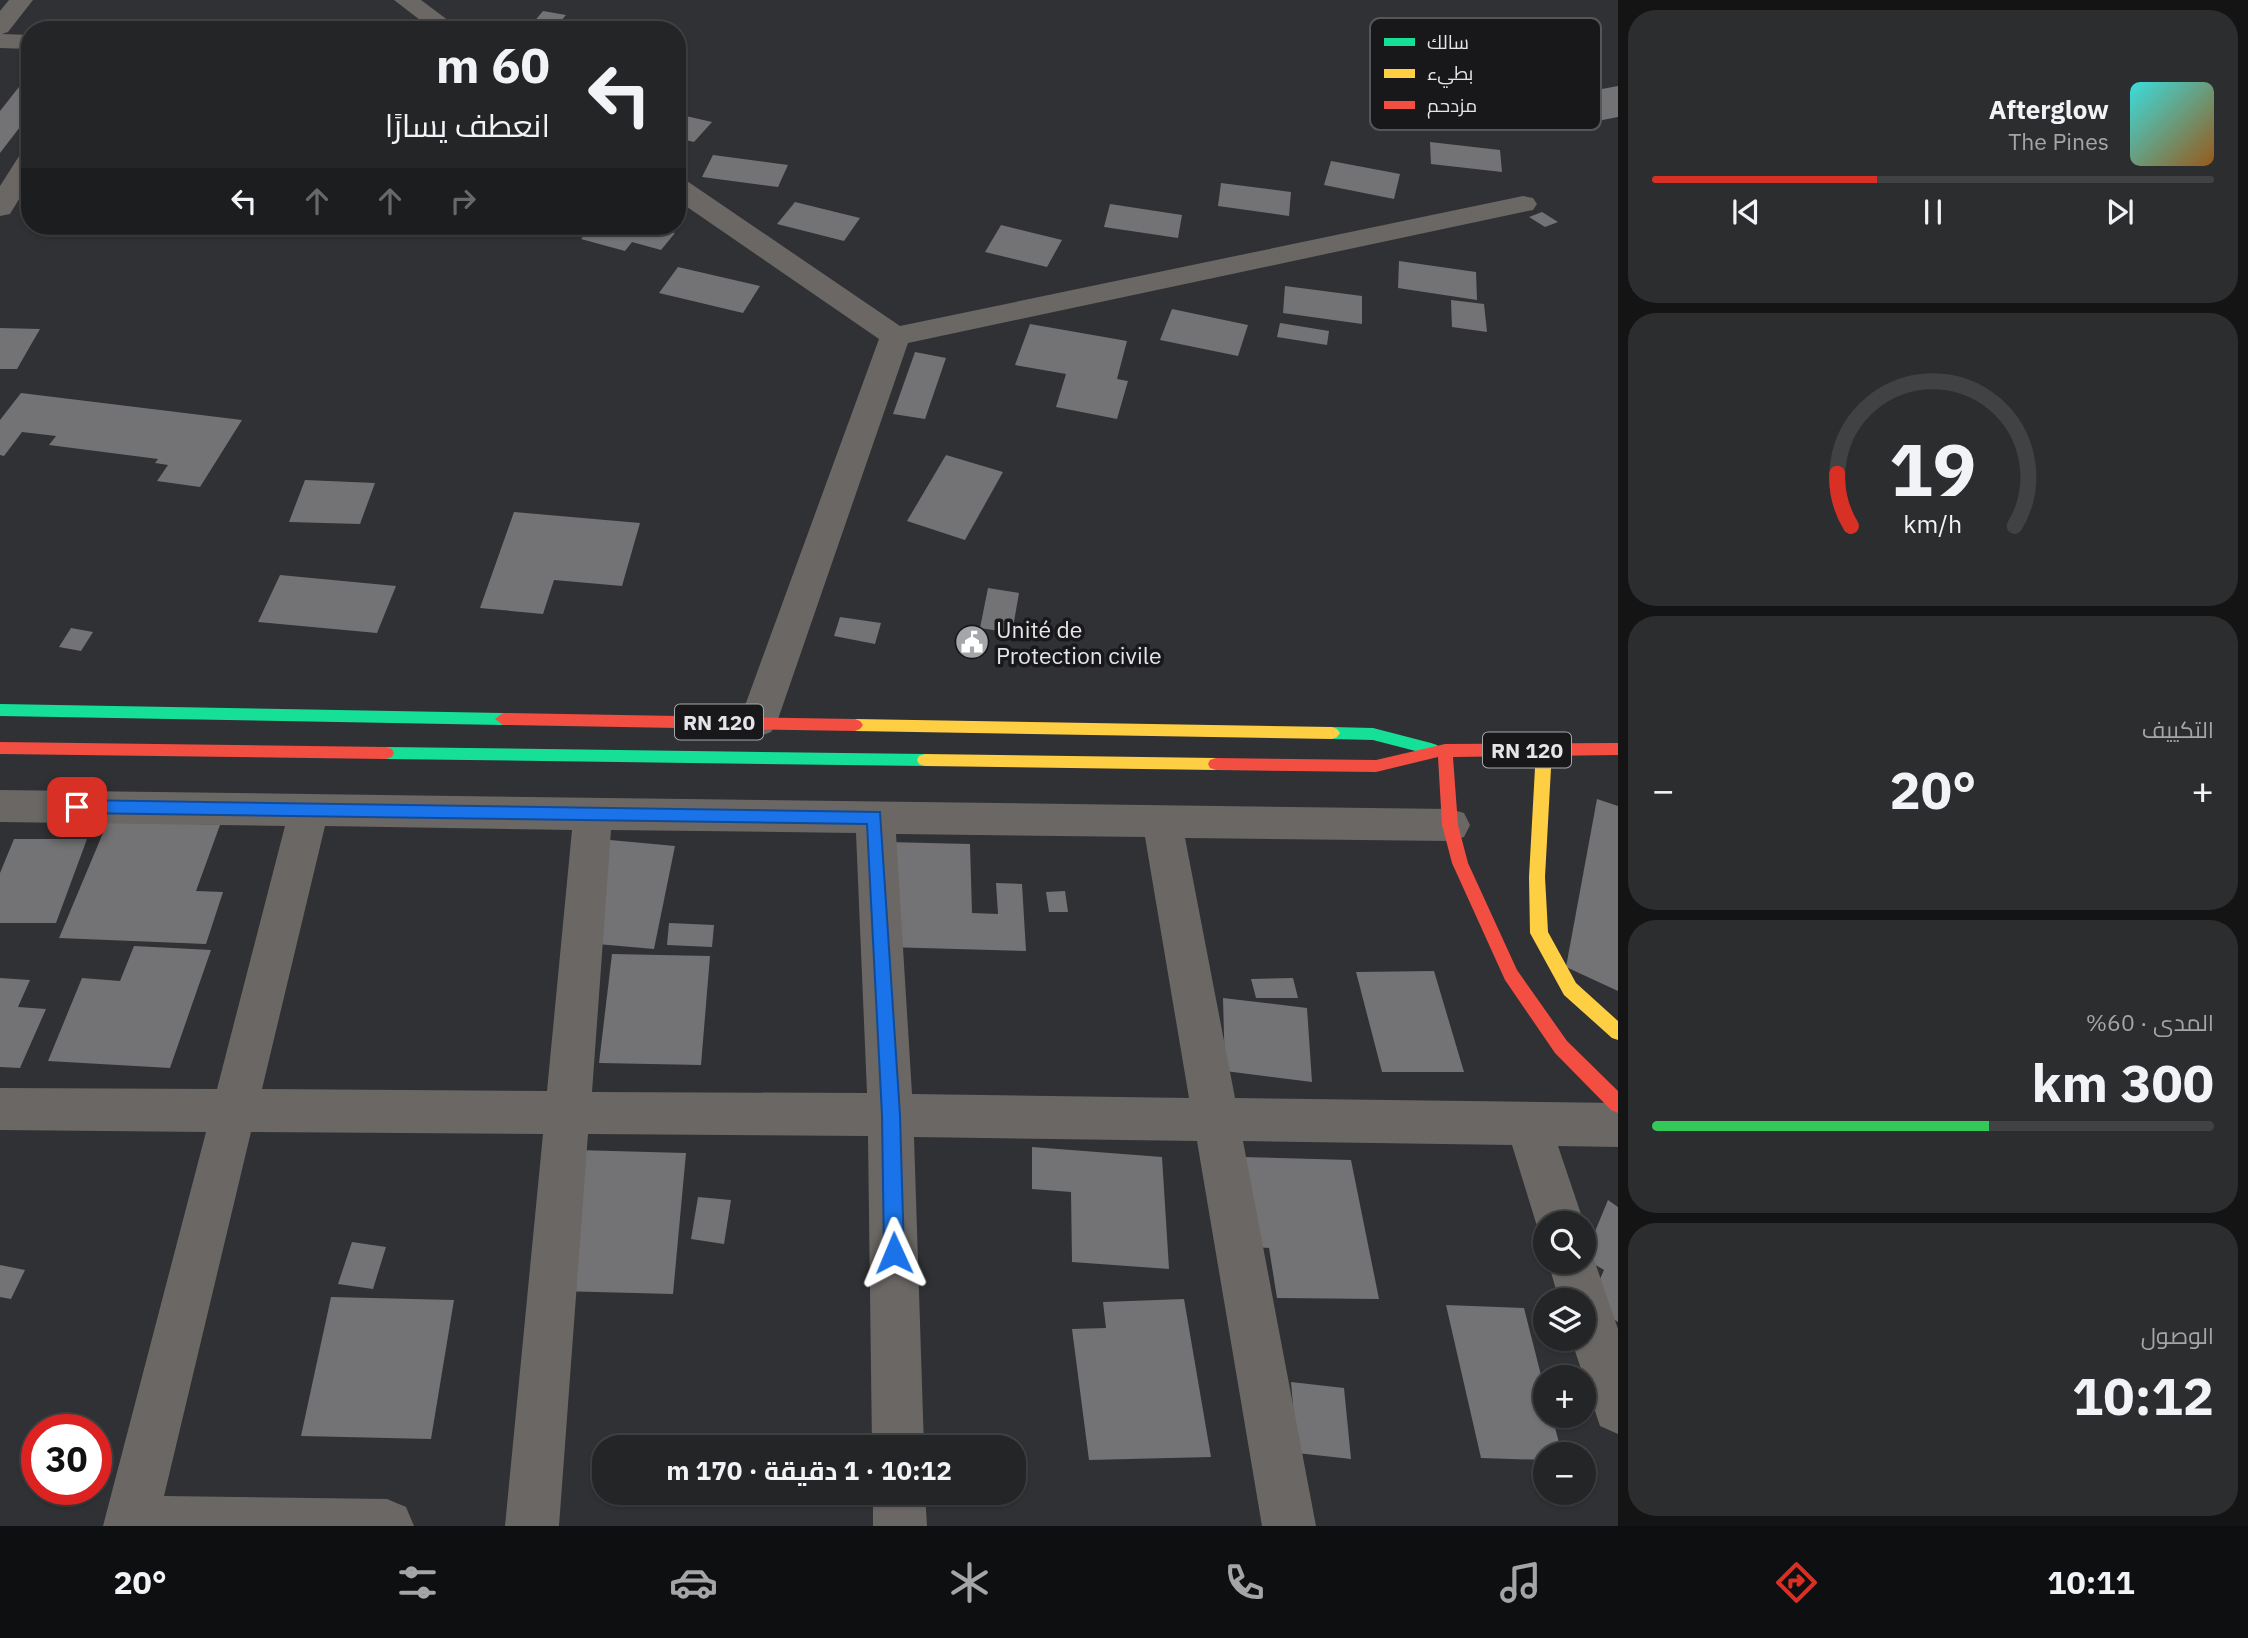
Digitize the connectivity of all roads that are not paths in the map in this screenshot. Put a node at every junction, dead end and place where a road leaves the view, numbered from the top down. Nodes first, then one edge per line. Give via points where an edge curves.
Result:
1 (21, 0) edge
2 (406, 0) edge
3 (436, 21) edge
4 (0, 27) edge
5 (0, 41) edge
6 (21, 42) edge
7 (21, 174) edge
8 (686, 193) edge
9 (1523, 204) dead end
10 (0, 208) edge
11 (895, 336) junction
12 (0, 710) edge
13 (758, 722) junction
14 (0, 748) edge
15 (1618, 749) edge
16 (1441, 750) junction
17 (1544, 750) junction
18 (0, 806) edge
19 (309, 810) junction
20 (593, 813) junction
21 (875, 817) junction
22 (1162, 821) junction
23 (1450, 824) junction
24 (1618, 1032) edge
25 (1618, 1104) edge
26 (0, 1109) edge
27 (233, 1111) junction
28 (568, 1114) junction
29 (891, 1115) junction
30 (1217, 1120) junction
31 (1528, 1123) junction
32 (1618, 1125) edge
33 (1556, 1211) edge
34 (1576, 1274) edge
35 (1618, 1408) edge
36 (898, 1435) edge
37 (899, 1505) edge
38 (130, 1524) edge
39 (387, 1526) edge
40 (532, 1526) edge
41 (900, 1526) edge
42 (1289, 1526) edge

1 - 4 street
2 - 3 street
5 - 6 street
7 - 10 street
8 - 11 street
9 - 11 street
11 - 13 street
12 - 13 main road, RN 120
13 - 16 main road, RN 120 via 1373,734
14 - 16 main road via 1376,766
15 - 17 main road, RN 120
16 - 17 main road, RN 120
16 - 23 main road
17 - 24 main road via 1537,877 1539,933 1570,989
18 - 19 street
19 - 20 street
19 - 27 street
20 - 21 street
20 - 28 street
21 - 22 street
21 - 29 street
22 - 23 street
22 - 30 street
23 - 25 main road via 1460,863 1511,975 1561,1047
26 - 27 street
27 - 28 street
27 - 38 street
28 - 29 street
28 - 40 street
29 - 30 street
29 - 36 street
30 - 31 street
30 - 42 street
31 - 32 street
31 - 33 street
34 - 35 street
37 - 41 street
38 - 39 street

